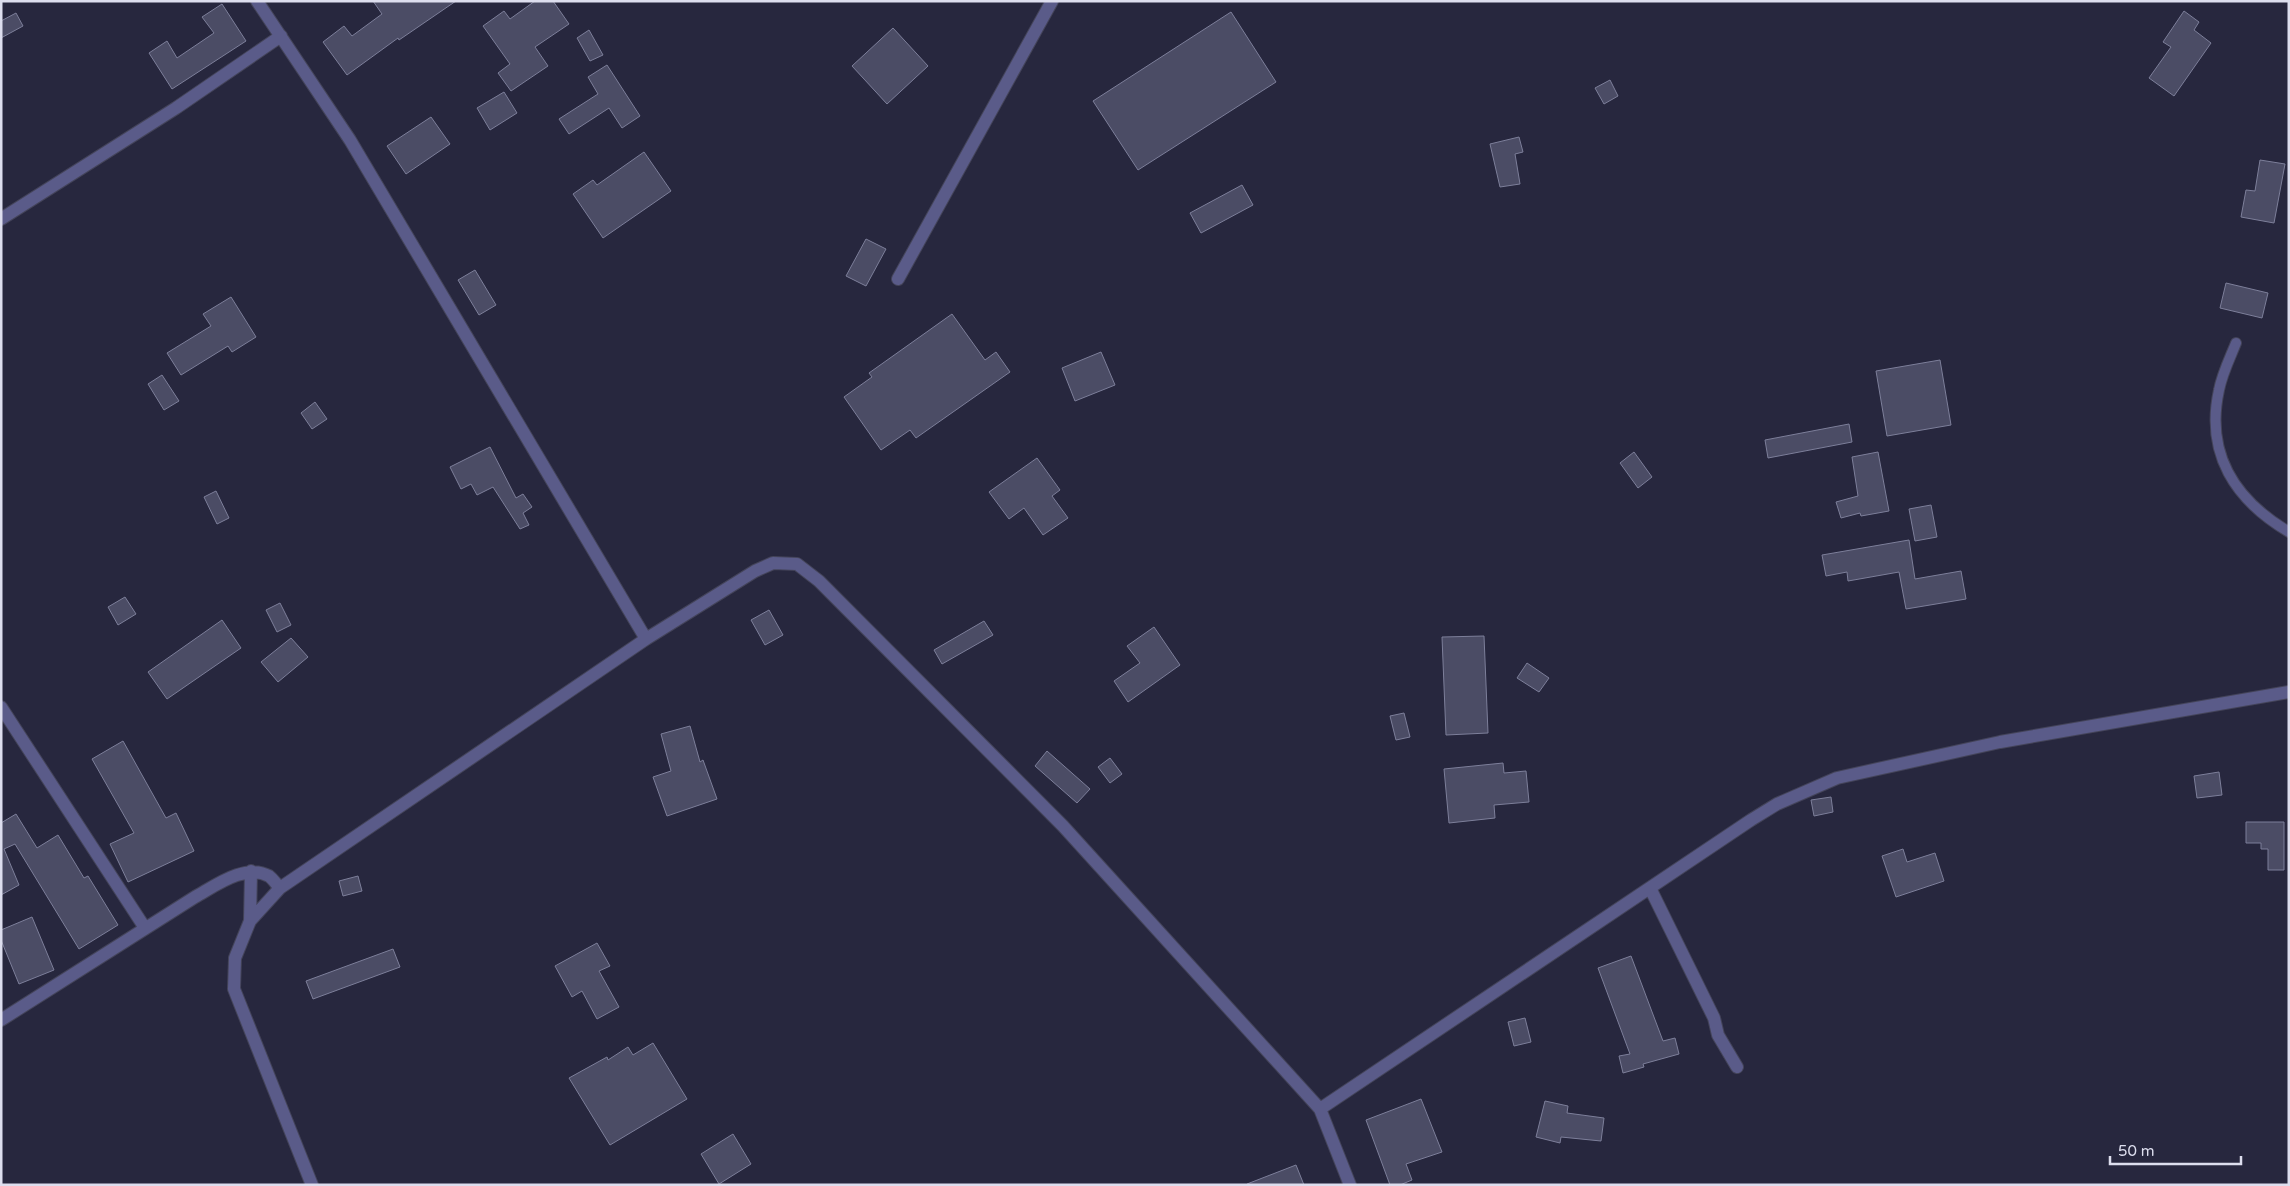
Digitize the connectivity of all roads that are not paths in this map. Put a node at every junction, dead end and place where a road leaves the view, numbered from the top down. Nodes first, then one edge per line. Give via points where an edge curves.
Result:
1 (257, 1) edge
2 (1052, 1) edge
3 (281, 36) junction
4 (1, 219) edge
5 (898, 279) dead end
6 (2236, 342) dead end
7 (2289, 532) edge
8 (646, 639) junction
9 (2289, 692) edge
10 (1, 707) edge
11 (250, 871) junction
12 (280, 888) junction
13 (1650, 888) junction
14 (250, 921) junction
15 (145, 928) junction
16 (1, 1020) edge
17 (1737, 1067) dead end
18 (1320, 1109) junction
19 (312, 1185) edge
20 (1350, 1185) edge

1 - 3 street
2 - 5 street
3 - 4 street via 176,108
3 - 8 street via 350,140
6 - 7 lane via 2219,389 2216,433 2221,457 2229,478 2246,499
8 - 12 street
8 - 18 street via 755,571 773,564 797,564 819,581 1063,826
9 - 13 street via 2000,742 1837,778 1777,804
10 - 15 street
11 - 12 street via 269,876
11 - 14 street
11 - 15 street via 227,879
12 - 14 street
13 - 17 street via 1714,1018 1718,1035
13 - 18 street
14 - 19 street via 235,958 234,989
15 - 16 street
18 - 20 street

